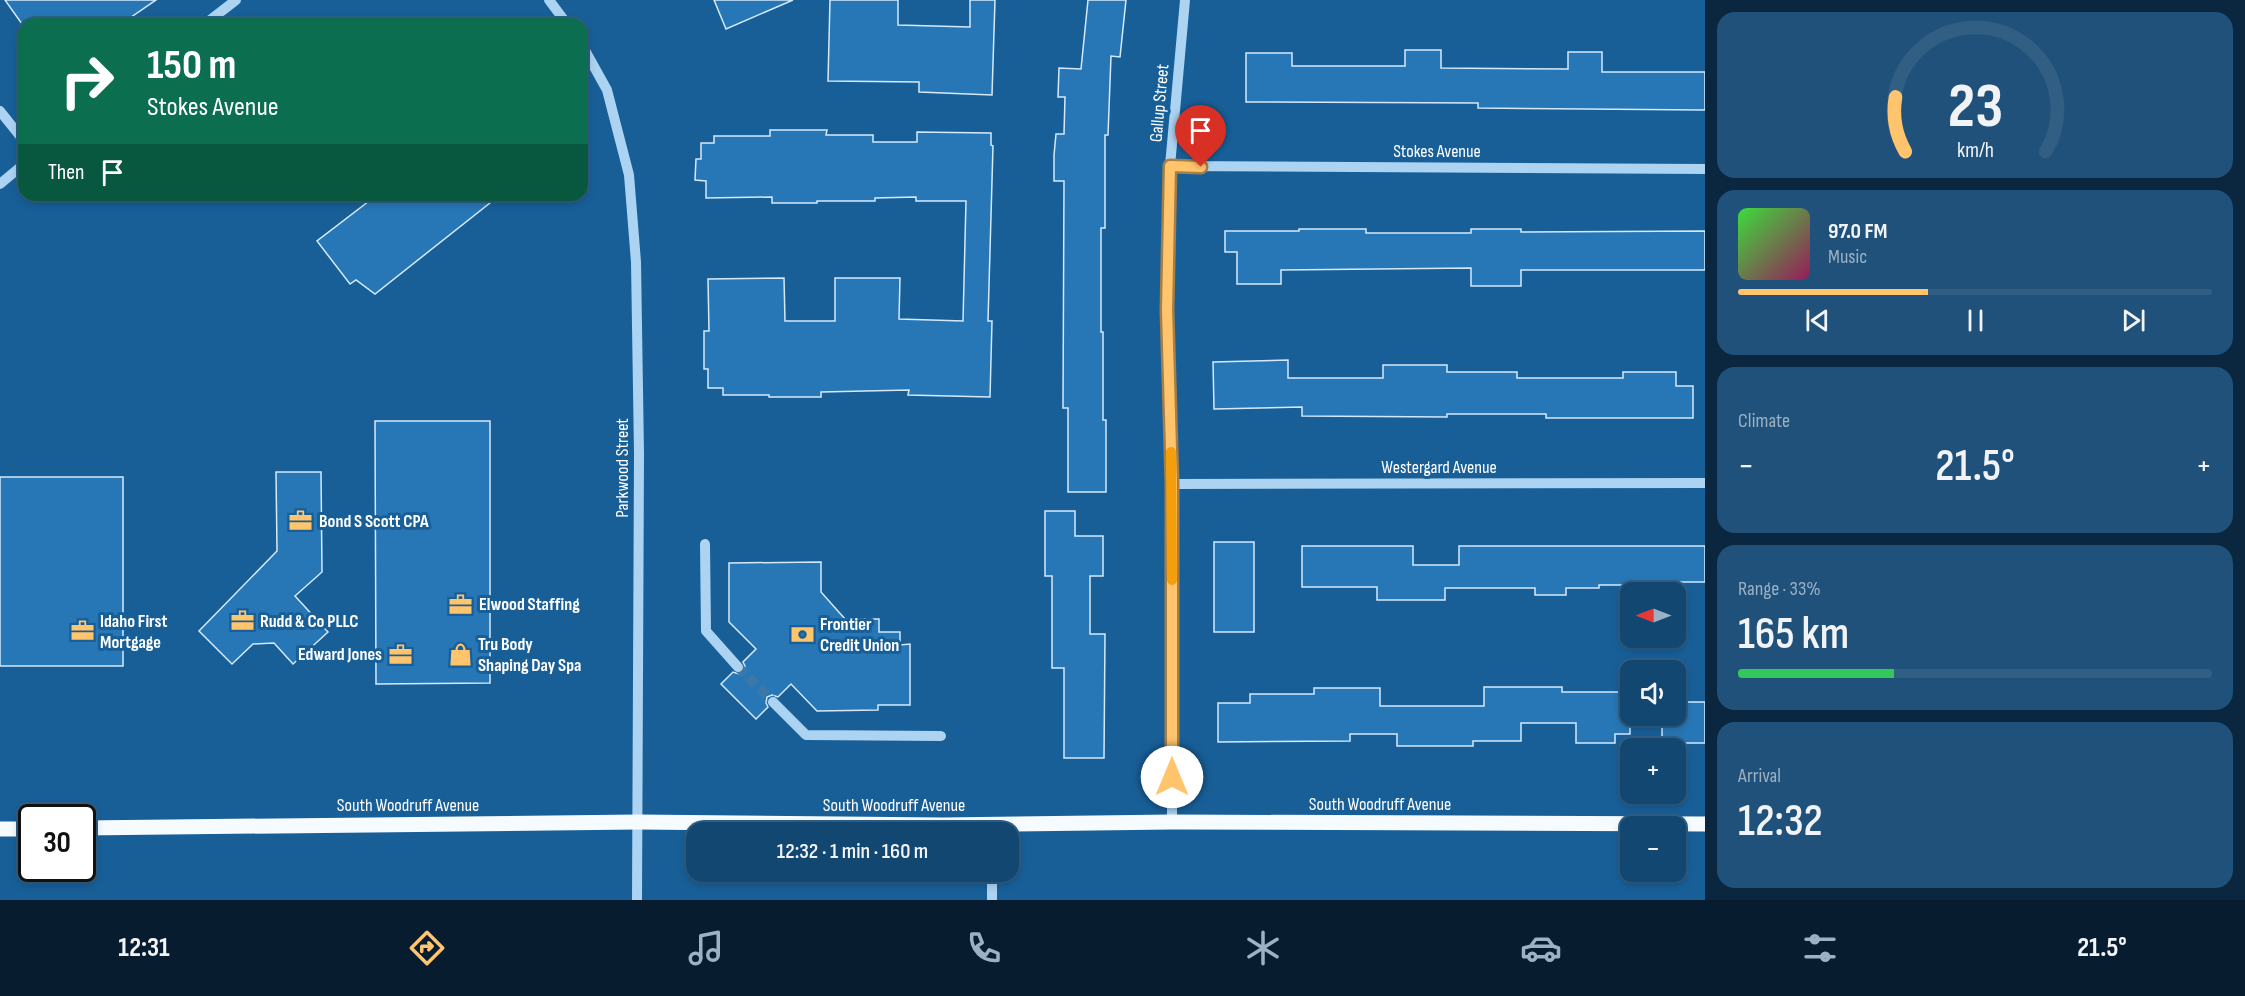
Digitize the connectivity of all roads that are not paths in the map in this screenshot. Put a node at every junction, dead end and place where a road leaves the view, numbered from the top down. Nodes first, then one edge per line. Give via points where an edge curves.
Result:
1 (236, 0) edge
2 (549, 0) edge
3 (1185, 0) edge
4 (213, 18) edge
5 (562, 18) edge
6 (588, 56) edge
7 (0, 111) edge
8 (18, 134) edge
9 (1170, 166) junction
10 (18, 169) edge
11 (1705, 169) edge
12 (0, 184) edge
13 (1705, 483) edge
14 (1172, 484) junction
15 (705, 544) dead end
16 (738, 667) tunnel mouth
17 (773, 702) tunnel mouth
18 (941, 736) dead end
19 (638, 822) junction
20 (1172, 822) junction
21 (686, 823) edge
22 (1705, 824) edge
23 (96, 828) edge
24 (1019, 828) edge
25 (0, 829) edge
26 (18, 829) edge
27 (992, 882) edge
28 (637, 900) edge
29 (992, 900) edge

1 - 4 street
2 - 5 street
3 - 9 street, Gallup Street
6 - 19 street, Parkwood Street via 607,90 630,175 638,399
7 - 8 street
9 - 11 street, Stokes Avenue
9 - 14 street, Gallup Street via 1167,310
10 - 12 street
13 - 14 street, Westergard Avenue
14 - 20 street, Gallup Street
15 - 16 street via 706,631
17 - 18 street via 806,735
19 - 21 main road, South Woodruff Avenue
19 - 23 main road, South Woodruff Avenue
19 - 28 street, Parkwood Street
20 - 22 main road, South Woodruff Avenue
20 - 24 main road, South Woodruff Avenue
25 - 26 main road
27 - 29 street

